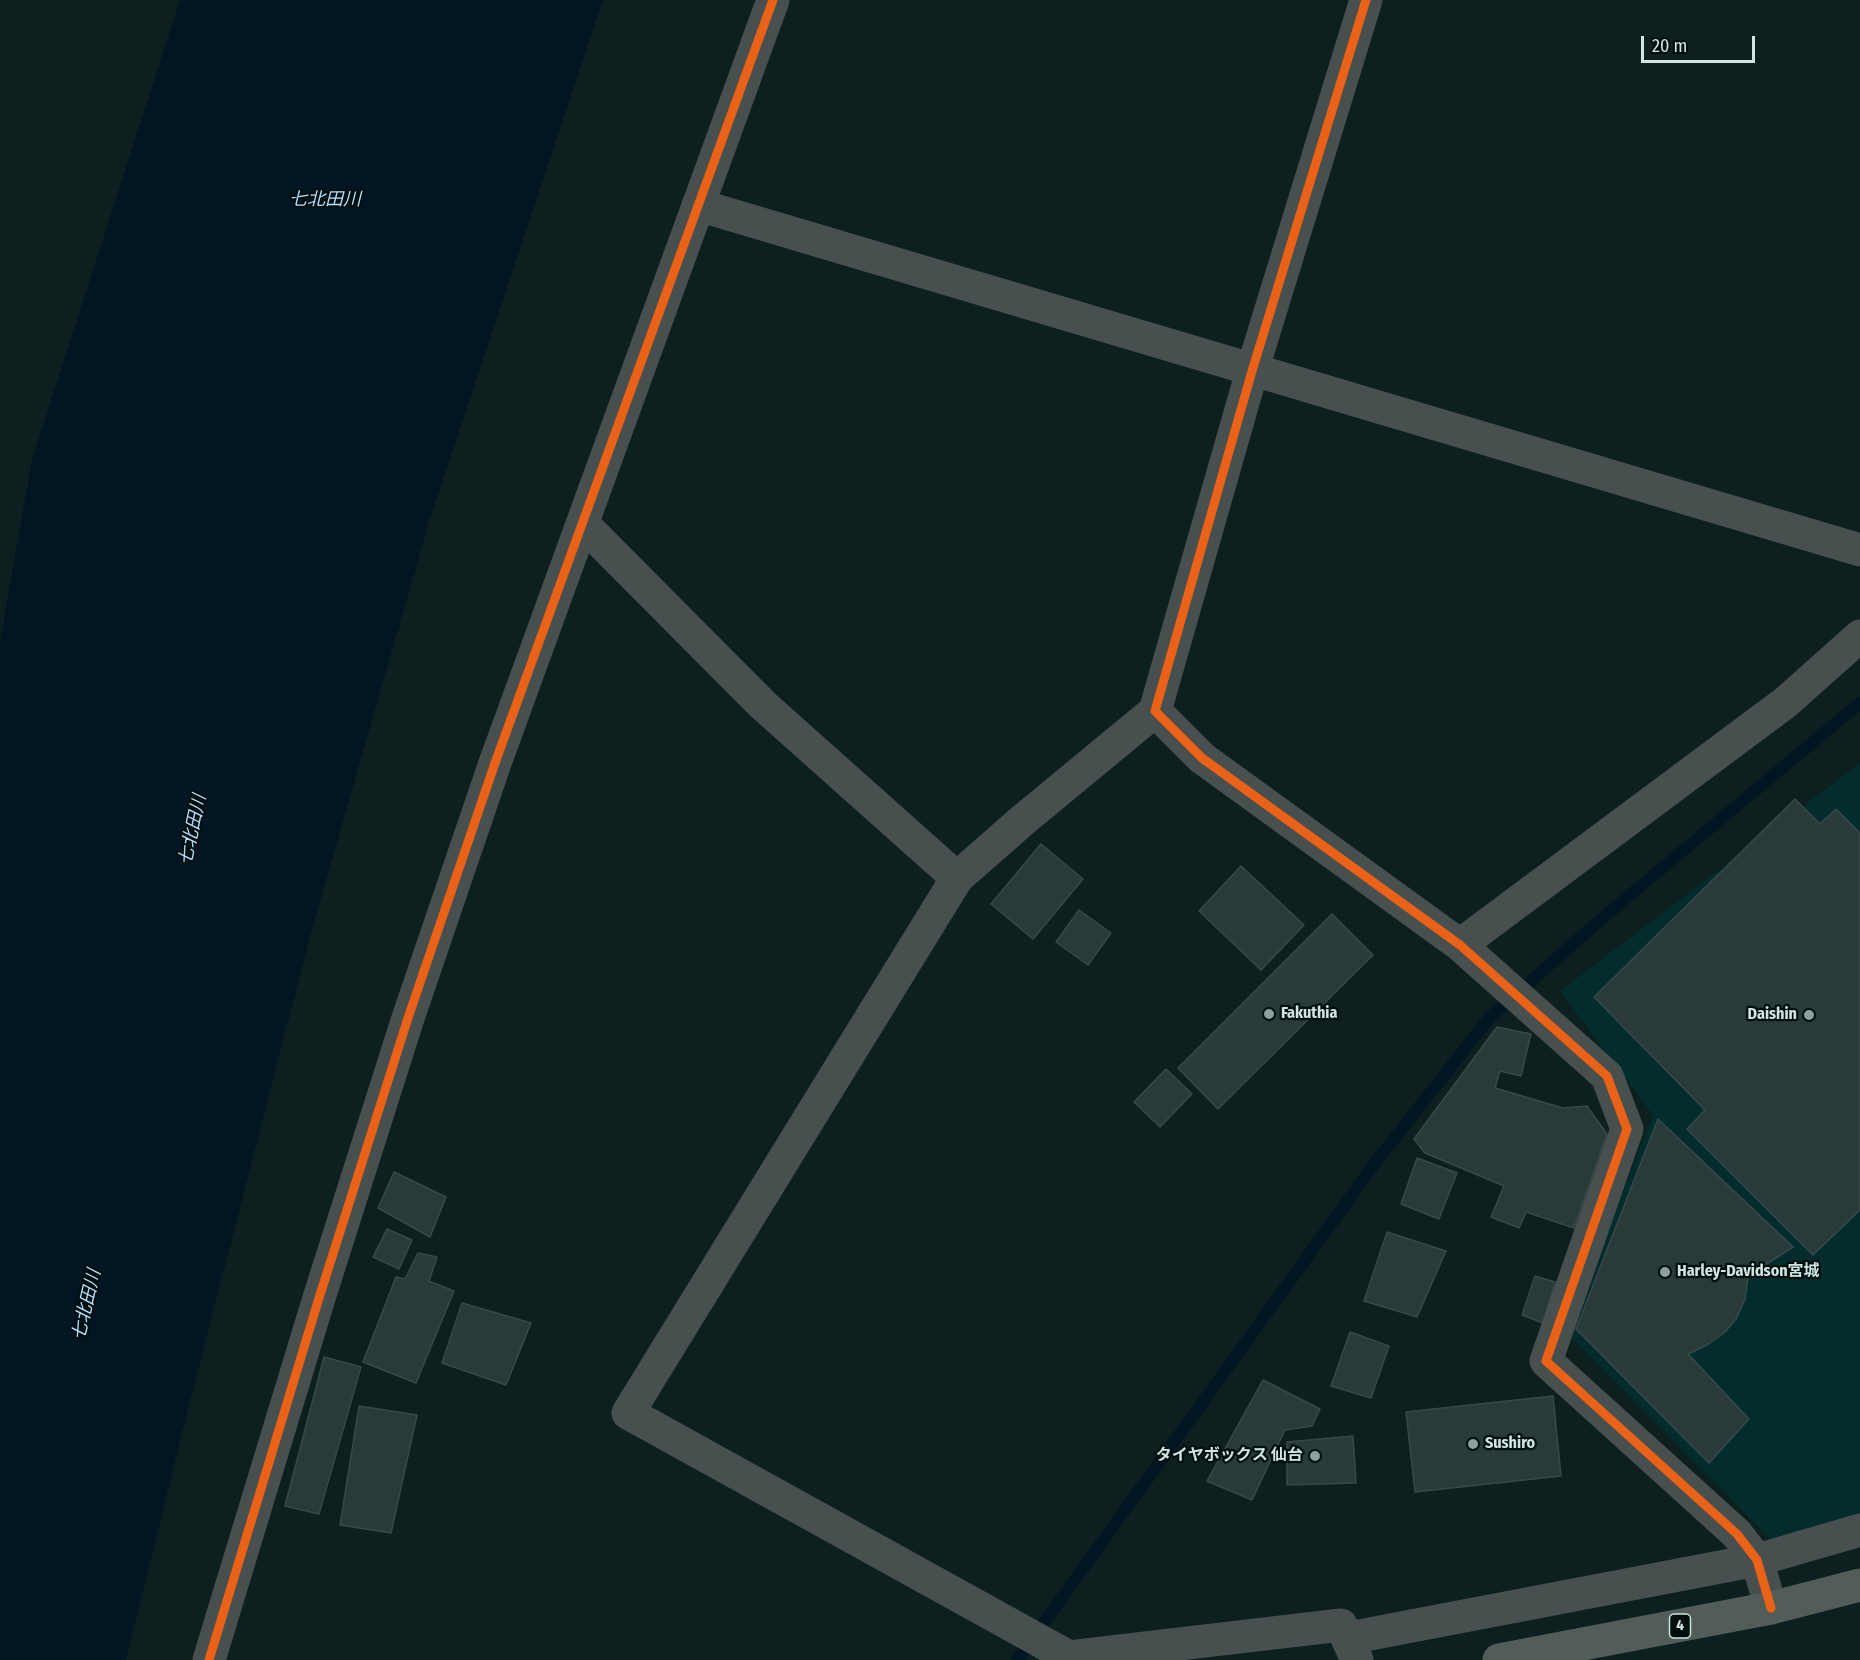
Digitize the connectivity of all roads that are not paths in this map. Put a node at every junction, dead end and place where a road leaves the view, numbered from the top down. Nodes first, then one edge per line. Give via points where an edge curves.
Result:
1 (773, 0) edge
2 (1366, 0) edge
3 (698, 205) junction
4 (1252, 371) junction
5 (584, 524) junction
6 (1860, 550) edge
7 (1860, 636) edge
8 (1155, 711) junction
9 (957, 878) junction
10 (1467, 951) junction
11 (1860, 1530) edge
12 (1757, 1560) junction
13 (1860, 1585) edge
14 (1771, 1608) junction
15 (1353, 1649) edge
16 (209, 1660) edge
17 (1499, 1660) edge

1 - 3 street
2 - 4 street
3 - 4 street
3 - 5 street
4 - 6 street
4 - 8 street
5 - 9 street via 763,705
5 - 16 street via 495,762 408,1018
7 - 10 street via 1786,702
8 - 9 street
8 - 10 street via 1202,758
9 - 15 street via 627,1413 1069,1657 1341,1625
10 - 12 street via 1607,1076 1627,1130 1546,1361 1737,1534
11 - 12 street
12 - 14 street
12 - 15 street
13 - 14 highway, 4
14 - 17 highway, 4

